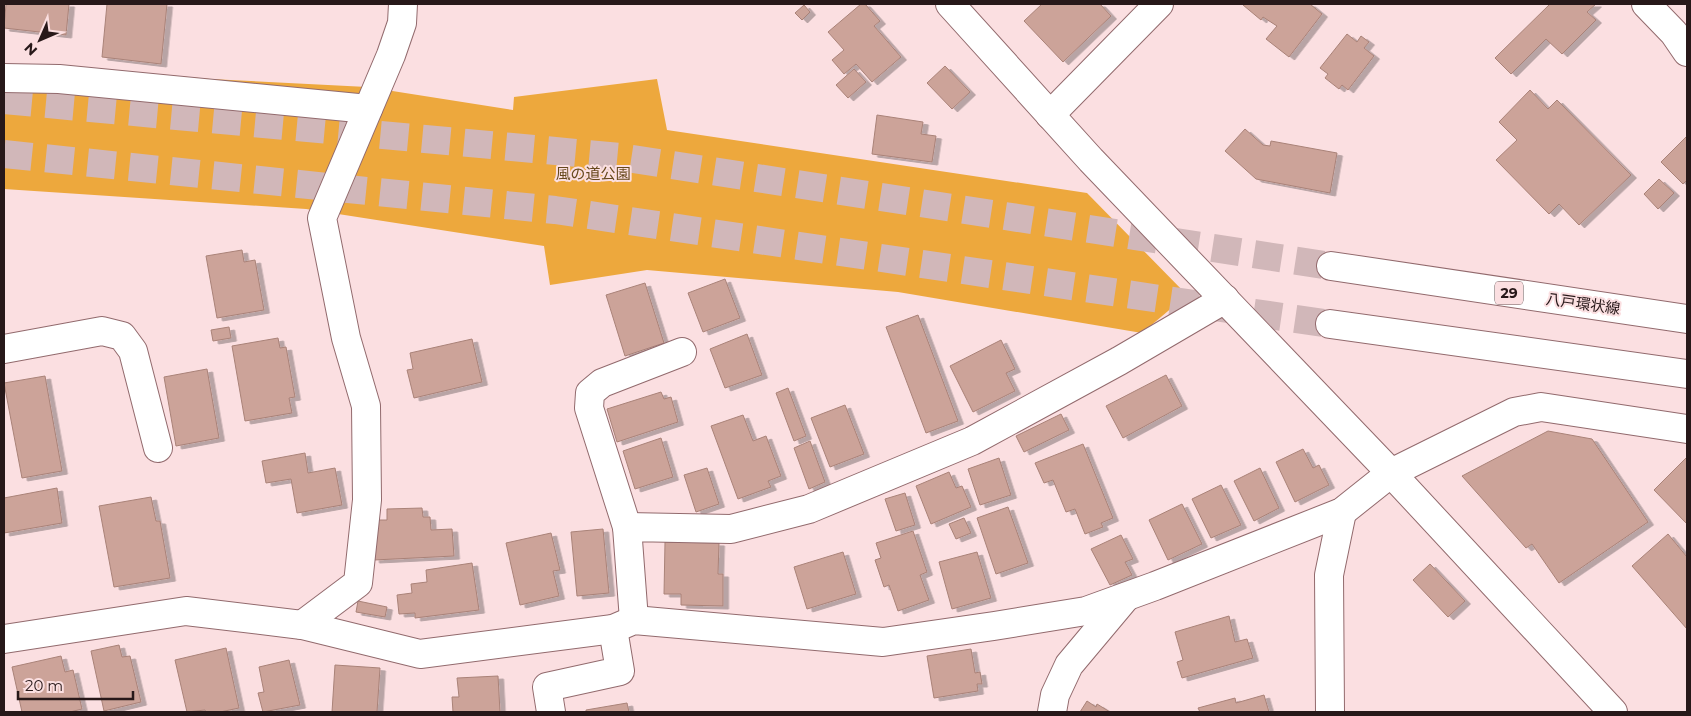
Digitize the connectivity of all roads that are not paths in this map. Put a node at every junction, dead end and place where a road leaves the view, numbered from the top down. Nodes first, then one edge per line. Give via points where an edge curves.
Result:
1 (403, 4) edge
2 (950, 4) edge
3 (1159, 4) edge
4 (1646, 4) edge
5 (1687, 52) edge
6 (4, 78) edge
7 (368, 109) junction
8 (1050, 115) junction
9 (1330, 266) tunnel mouth
10 (1224, 299) junction
11 (1687, 319) edge
12 (1330, 324) tunnel mouth
13 (4, 349) edge
14 (682, 352) dead end
15 (1687, 374) edge
16 (1687, 429) edge
17 (158, 448) dead end
18 (1391, 473) junction
19 (1342, 512) junction
20 (627, 527) junction
21 (1127, 596) junction
22 (623, 625) junction
23 (302, 626) junction
24 (4, 638) edge
25 (551, 712) edge
26 (1052, 712) edge
27 (1330, 712) edge
28 (1613, 712) edge

1 - 7 street via 402,23
2 - 8 street
3 - 8 street
4 - 5 street
6 - 7 street via 59,79
7 - 23 street via 322,218 346,338 366,406 367,500 358,583
8 - 10 street
9 - 11 street, 八戸環状線 / 29
10 - 18 street
10 - 20 street via 972,441 809,509 731,529
12 - 15 street
13 - 17 street via 102,331 122,336 133,351
14 - 20 street via 602,383 590,393 589,408
16 - 18 street via 1541,407 1514,412
18 - 19 street
18 - 28 street
19 - 21 street
19 - 27 street via 1329,575
20 - 22 street
21 - 22 street via 1086,610 883,642
21 - 26 street via 1069,665
22 - 23 street via 420,654
22 - 25 street via 620,671 547,688
23 - 24 street via 186,611

